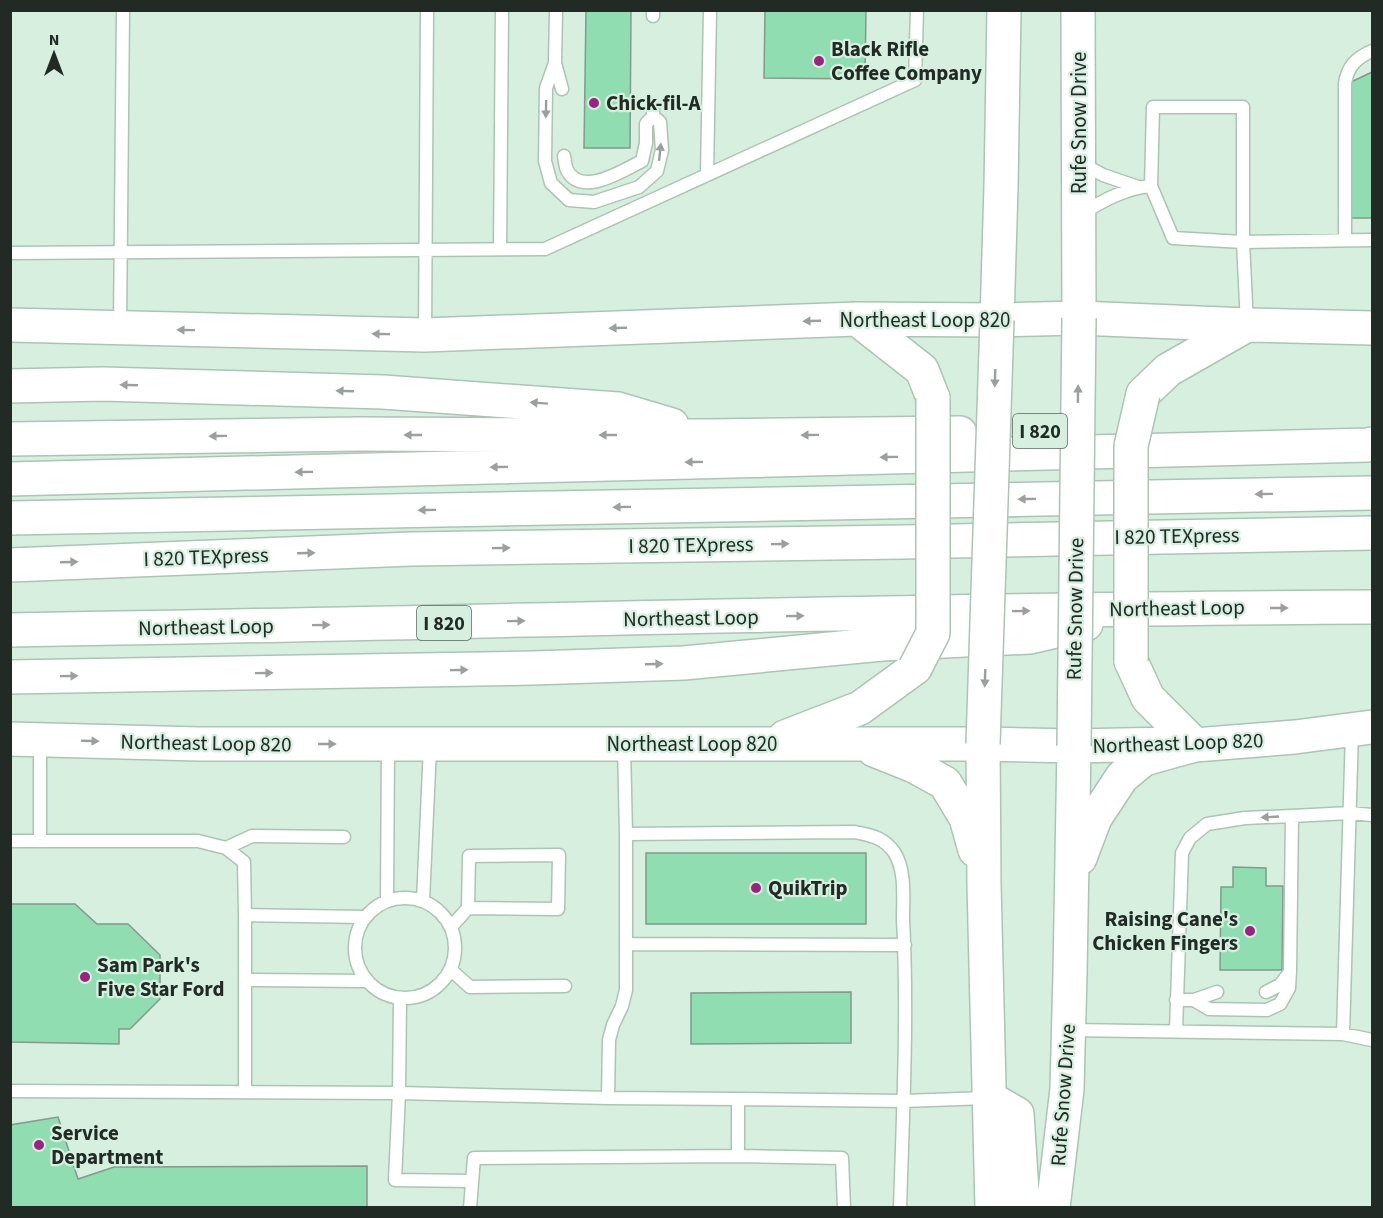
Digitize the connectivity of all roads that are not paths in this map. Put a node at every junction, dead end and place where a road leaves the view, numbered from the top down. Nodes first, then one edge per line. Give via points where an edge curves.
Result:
1 (123, 10) edge
2 (427, 10) edge
3 (502, 10) edge
4 (556, 10) edge
5 (710, 10) edge
6 (917, 10) edge
7 (1004, 10) edge
8 (1078, 10) edge
9 (1372, 51) edge
10 (555, 63) junction
11 (562, 89) dead end
12 (564, 156) dead end
13 (1078, 161) junction
14 (707, 175) junction
15 (1151, 186) junction
16 (1138, 187) junction
17 (1079, 215) junction
18 (1345, 240) junction
19 (1372, 240) edge
20 (1243, 242) junction
21 (500, 249) junction
22 (426, 250) junction
23 (121, 252) junction
24 (10, 253) edge
25 (1079, 318) junction
26 (857, 319) junction
27 (997, 320) junction
28 (10, 325) edge
29 (1246, 325) junction
30 (120, 328) junction
31 (1372, 328) edge
32 (425, 335) junction
33 (10, 386) edge
34 (1372, 427) edge
35 (708, 436) junction
36 (10, 439) edge
37 (1372, 444) edge
38 (10, 479) edge
39 (1372, 493) edge
40 (10, 519) edge
41 (1372, 533) edge
42 (10, 564) edge
43 (1372, 607) edge
44 (1155, 608) junction
45 (10, 630) edge
46 (10, 677) edge
47 (1362, 729) edge
48 (25, 740) edge
49 (388, 744) junction
50 (430, 744) junction
51 (624, 744) junction
52 (767, 744) junction
53 (861, 744) junction
54 (983, 744) junction
55 (1195, 745) junction
56 (1074, 746) junction
57 (1350, 813) junction
58 (1372, 815) edge
59 (1292, 816) junction
60 (626, 834) junction
61 (344, 837) dead end
62 (10, 841) edge
63 (40, 841) junction
64 (226, 848) junction
65 (1072, 883) junction
66 (984, 884) junction
67 (387, 901) junction
68 (423, 901) junction
69 (468, 908) junction
70 (245, 915) junction
71 (365, 917) junction
72 (451, 927) junction
73 (626, 944) junction
74 (905, 945) junction
75 (451, 970) junction
76 (1290, 971) junction
77 (245, 980) junction
78 (366, 981) junction
79 (565, 986) dead end
80 (1217, 992) dead end
81 (1266, 992) dead end
82 (400, 999) junction
83 (1176, 1000) junction
84 (1194, 1000) junction
85 (1068, 1030) junction
86 (1176, 1031) junction
87 (1343, 1034) junction
88 (1372, 1040) edge
89 (10, 1091) edge
90 (245, 1092) junction
91 (399, 1093) junction
92 (608, 1098) junction
93 (989, 1098) junction
94 (738, 1099) junction
95 (903, 1101) junction
96 (738, 1156) junction
97 (471, 1180) junction
98 (470, 1208) edge
99 (844, 1208) edge
100 (900, 1208) edge
101 (992, 1208) edge
102 (1023, 1208) edge
103 (1053, 1208) edge

1 - 23 lane
2 - 22 lane
3 - 21 lane
4 - 10 lane
5 - 14 lane
6 - 14 lane via 915,80
7 - 27 main road
8 - 13 main road, Rufe Snow Drive
9 - 18 lane via 1360,56 1347,71 1345,83
10 - 11 lane
10 -> 12 lane via 546,88 545,161 550,183 569,201 594,202 639,186 657,171 662,150 660,122 653,112 646,124 642,161 606,180 584,182 573,178
13 - 16 lane
13 - 17 main road, Rufe Snow Drive
14 - 21 lane via 545,249
15 - 16 lane
15 - 20 lane via 1173,238
15 - 20 lane via 1152,106 1243,106
16 - 17 lane
17 - 25 main road, Rufe Snow Drive
18 - 19 lane
18 - 20 lane
20 - 29 lane
21 - 22 lane
22 - 23 lane
22 - 32 lane
23 - 24 lane
23 - 30 lane
25 - 27 main road, Northeast Loop 820
25 - 29 main road, Northeast Loop 820
56 -> 25 main road, Rufe Snow Drive, bridge
26 - 27 main road, Northeast Loop 820
26 -> 32 main road, Northeast Loop 820
26 - 52 main road, bridge via 922,370 933,398 933,633 915,668 860,708
27 -> 54 main road, bridge
28 - 30 main road, Northeast Loop 820
29 - 31 main road, Northeast Loop 820
29 - 55 main road, bridge via 1168,370 1143,394 1131,446 1131,662 1148,698
32 -> 30 main road, Northeast Loop 820
35 -> 33 main road via 618,409 383,392 104,384
34 -> 35 main road, I 820
35 -> 36 main road, I 820 via 359,434
37 -> 38 main road
39 -> 40 main road, I 820 TEXpress
42 -> 41 main road, I 820 TEXpress via 411,549
44 -> 43 main road, Northeast Loop / I 820
45 -> 44 main road, Northeast Loop / I 820
46 -> 44 main road via 684,663 882,644 1030,637
47 - 55 main road, Northeast Loop 820
47 - 57 lane
48 -> 49 main road, Northeast Loop 820
48 - 63 lane
49 - 50 main road, Northeast Loop 820
49 - 67 lane
50 - 51 main road, Northeast Loop 820
50 - 68 lane
51 - 52 main road, Northeast Loop 820
51 - 60 lane
52 - 53 main road, Northeast Loop 820
53 - 54 main road, Northeast Loop 820
53 - 66 main road via 945,783 966,818
54 - 56 main road, Northeast Loop 820
54 - 66 main road
55 - 56 main road, Northeast Loop 820
55 - 65 main road via 1144,759 1122,777 1095,818
56 - 65 main road, Rufe Snow Drive
57 - 58 lane
57 - 59 lane
57 - 87 lane
59 - 76 lane
59 -> 83 lane via 1207,824 1191,838 1182,853
60 - 73 lane
60 - 74 lane via 855,832 880,838 894,853 901,870
61 - 64 lane via 252,836
62 - 63 lane
63 - 64 lane via 198,842
64 - 70 lane via 244,862
65 - 85 main road, Rufe Snow Drive
66 - 93 main road
67 - 68 lane
67 - 71 lane
68 - 72 lane via 444,916
69 - 69 lane via 558,909 559,855 469,856
69 - 72 lane
70 - 71 lane
70 - 77 lane
71 - 78 lane via 354,949 357,966
72 - 75 lane via 455,956
73 - 74 lane
73 - 92 lane via 626,990 609,1040
74 - 95 lane
75 - 79 lane via 470,987
75 - 82 lane via 430,992
76 - 81 lane via 1280,985
76 - 84 lane via 1289,988 1280,1004 1267,1010 1209,1009
77 - 78 lane
77 - 90 lane
78 - 82 lane via 387,996
80 - 84 lane
82 - 91 lane
83 - 84 lane
83 - 86 lane
85 - 86 lane
85 - 103 main road, Rufe Snow Drive
86 - 87 lane
87 - 88 lane
89 - 90 lane
90 - 91 lane
91 - 92 lane
91 - 97 lane via 395,1180
92 - 94 lane
93 - 95 lane
93 - 101 main road
93 - 102 main road via 1017,1114
94 - 95 lane
94 - 96 lane
95 - 100 lane
96 - 97 lane via 474,1158
96 - 99 lane via 842,1158
97 - 98 lane

